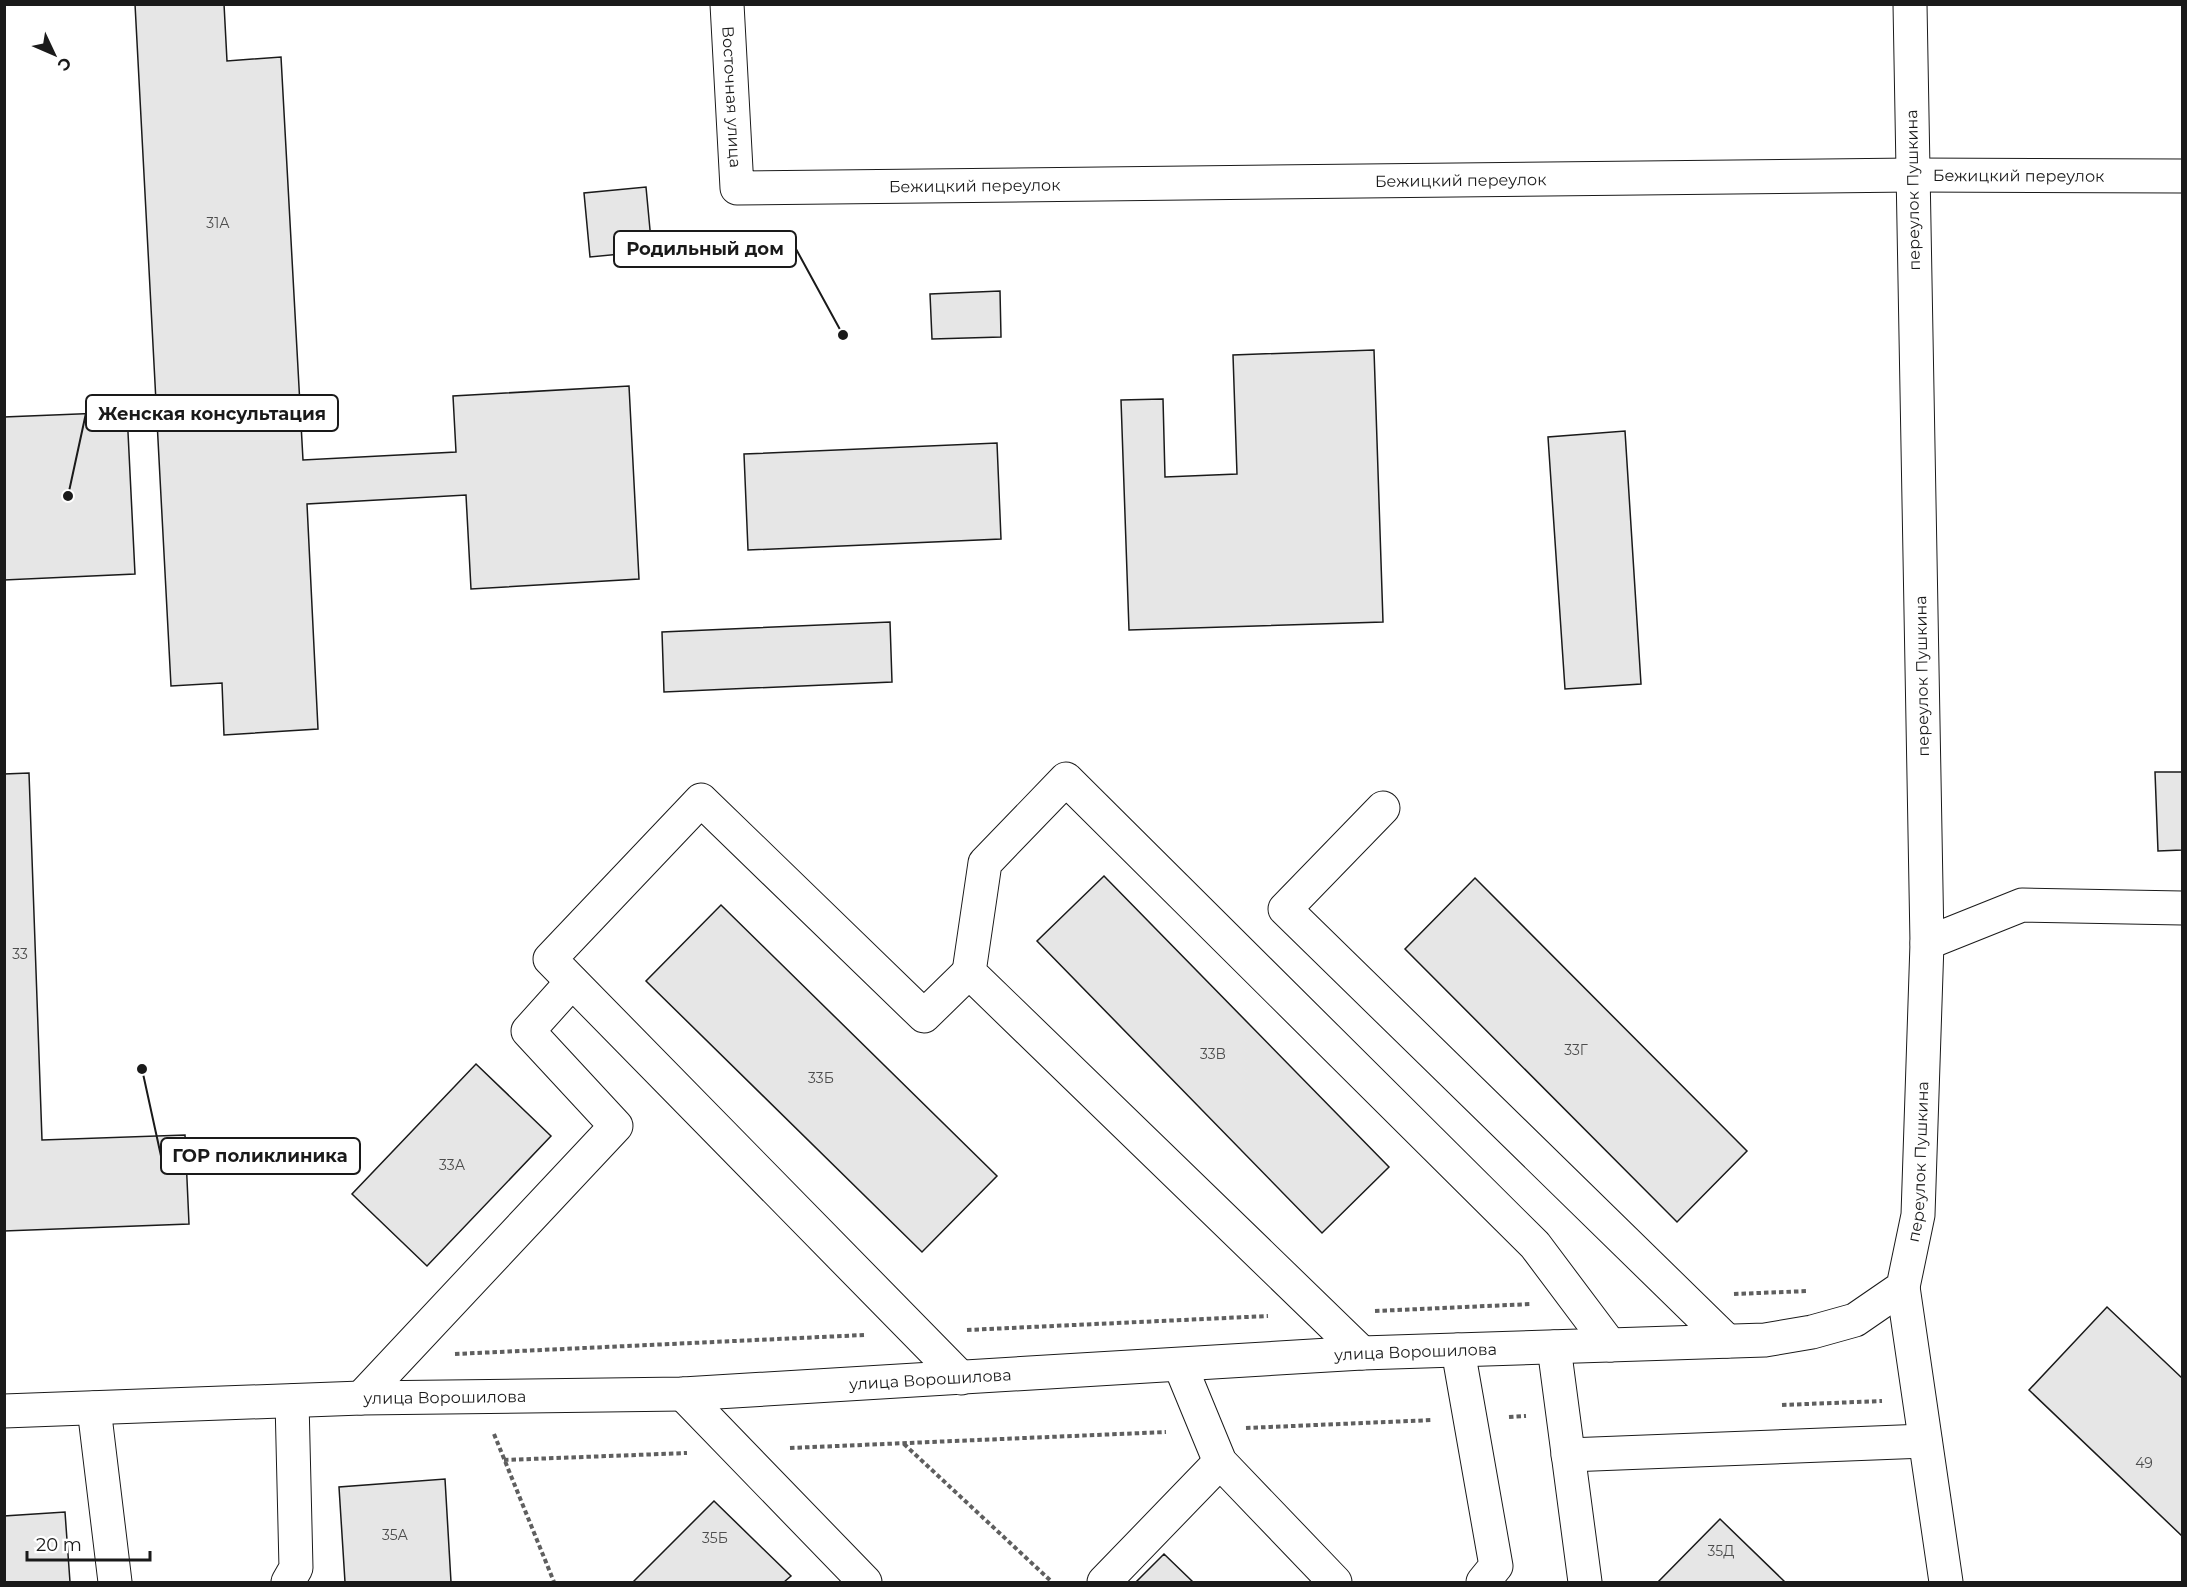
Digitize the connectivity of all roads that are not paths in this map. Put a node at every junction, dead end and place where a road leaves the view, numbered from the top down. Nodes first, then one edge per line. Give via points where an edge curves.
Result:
1 (727, 4) edge
2 (1910, 4) edge
3 (1912, 175) junction
4 (2182, 176) edge
5 (737, 188) joint
6 (1383, 808) dead end
7 (2182, 908) edge
8 (1927, 943) junction
9 (969, 972) junction
10 (572, 982) junction
11 (1903, 1287) junction
12 (1727, 1341) junction
13 (1610, 1345) junction
14 (1554, 1347) junction
15 (1458, 1350) junction
16 (1362, 1353) junction
17 (1180, 1365) junction
18 (961, 1378) junction
19 (683, 1394) junction
20 (361, 1398) junction
21 (292, 1401) junction
22 (94, 1408) junction
23 (4, 1411) edge
24 (1925, 1441) junction
25 (1568, 1455) junction
26 (1221, 1462) junction
27 (1944, 1570) edge
28 (115, 1582) edge
29 (288, 1582) edge
30 (865, 1582) edge
31 (1104, 1582) edge
32 (1335, 1582) edge
33 (1483, 1582) edge
34 (1585, 1582) edge
35 (1970, 1582) edge

1 - 5 street, Восточная улица
2 - 3 street, переулок Пушкина
3 - 4 street, Бежицкий переулок
3 - 5 street, Бежицкий переулок
3 - 8 street, переулок Пушкина
6 - 12 street via 1285,909
7 - 8 street via 2022,905
8 - 11 street, переулок Пушкина via 1918,1215
9 - 10 street via 924,1016 701,800 550,959
9 - 13 street via 985,862 1066,779 1535,1245
9 - 16 street
10 - 18 street
10 - 20 street via 528,1031 616,1126
11 - 12 street, улица Ворошилова via 1855,1320 1765,1340
11 - 24 street, переулок Пушкина
12 - 13 street, улица Ворошилова
13 - 14 street, улица Ворошилова
14 - 15 street, улица Ворошилова
14 - 25 street
15 - 16 street, улица Ворошилова
15 - 33 street via 1496,1566
16 - 17 street, улица Ворошилова
17 - 18 street, улица Ворошилова
17 - 26 street
18 - 19 street, улица Ворошилова
19 - 20 street, улица Ворошилова
19 - 30 street
20 - 21 street, улица Ворошилова
21 - 22 street, улица Ворошилова
21 - 29 street via 296,1569
22 - 23 street, улица Ворошилова
22 - 28 street
24 - 25 street
24 - 27 street, переулок Пушкина
25 - 34 street
26 - 31 street
26 - 32 street
27 - 35 street

